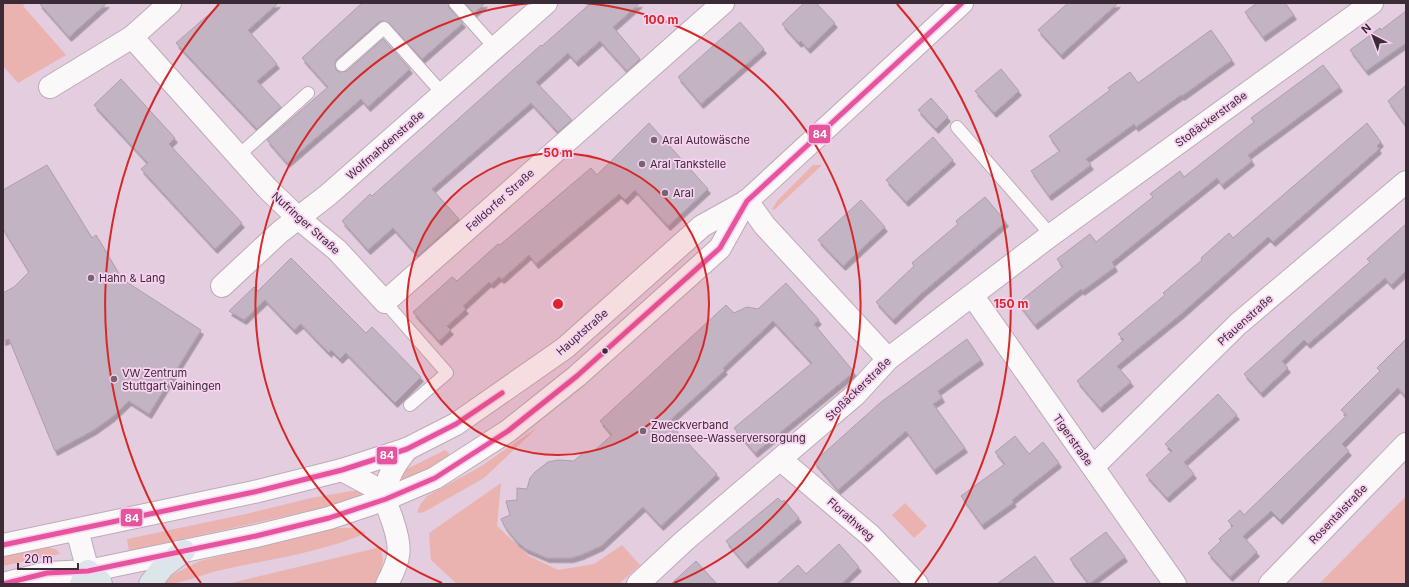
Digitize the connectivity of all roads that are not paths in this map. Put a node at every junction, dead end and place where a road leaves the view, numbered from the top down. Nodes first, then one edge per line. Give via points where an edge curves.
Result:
1 (170, 3) edge
2 (455, 3) edge
3 (465, 3) edge
4 (546, 3) edge
5 (723, 3) edge
6 (962, 3) edge
7 (1372, 3) edge
8 (390, 22) dead end
9 (132, 37) junction
10 (498, 45) junction
11 (342, 65) dead end
12 (50, 87) dead end
13 (447, 91) junction
14 (308, 93) dead end
15 (957, 127) dead end
16 (238, 156) junction
17 (1406, 182) edge
18 (747, 201) junction
19 (298, 218) junction
20 (1051, 235) junction
21 (222, 286) dead end
22 (972, 295) junction
23 (385, 302) junction
24 (888, 359) junction
25 (410, 405) dead end
26 (456, 424) junction
27 (1406, 444) edge
28 (407, 449) junction
29 (471, 456) junction
30 (780, 460) junction
31 (1093, 467) junction
32 (342, 470) junction
33 (386, 499) junction
34 (77, 530) junction
35 (3, 545) edge
36 (184, 551) junction
37 (90, 580) edge
38 (3, 584) edge
39 (150, 584) edge
40 (387, 584) edge
41 (638, 584) edge
42 (917, 584) edge
43 (1175, 584) edge
44 (1270, 584) edge

1 - 9 street
2 - 10 lane
3 - 10 lane
4 - 10 street, Wolfmahdenstraße
5 - 23 street, Felldorfer Straße
6 - 18 street, Hauptstraße
7 - 20 street, Stoßäckerstraße
8 - 13 lane
9 - 12 street
9 - 16 street, Nufringer Straße
10 - 13 street, Wolfmahdenstraße
11 - 13 lane via 384,28
13 - 19 street, Wolfmahdenstraße
14 - 16 lane
15 - 20 lane
16 - 19 street, Nufringer Straße
17 - 31 street, Pfauenstraße via 1238,324
18 - 24 street via 765,226
18 - 26 street, Hauptstraße via 702,226 565,348
18 - 29 street, Hauptstraße via 720,248 577,376 508,431
19 - 21 street, Wolfmahdenstraße
19 - 23 street, Nufringer Straße via 337,250
20 - 22 street, Stoßäckerstraße
22 - 24 street, Stoßäckerstraße
22 - 31 street, Tigerstraße
23 - 25 lane, Nufringer Straße via 447,373
24 - 30 street, Stoßäckerstraße via 855,394
26 - 28 street, Hauptstraße
26 - 29 street via 453,439 459,449
27 - 44 street, Rosentalstraße
28 - 32 street, Hauptstraße
28 - 33 street, Hauptstraße via 394,466 388,480
29 - 33 street, Hauptstraße via 435,478
30 - 41 street, Stoßäckerstraße via 683,542
30 - 42 street, Florathweg via 866,532
31 - 43 street, Tigerstraße
32 - 33 street via 372,486
32 - 34 street, Hauptstraße via 254,492
33 - 36 street, Hauptstraße via 329,518
33 - 40 street, Hauptstraße via 399,544 399,559
34 - 35 street, Hauptstraße
34 - 37 street
36 - 37 street, Hauptstraße
36 - 39 highway via 163,567
37 - 38 street, Hauptstraße via 47,574

